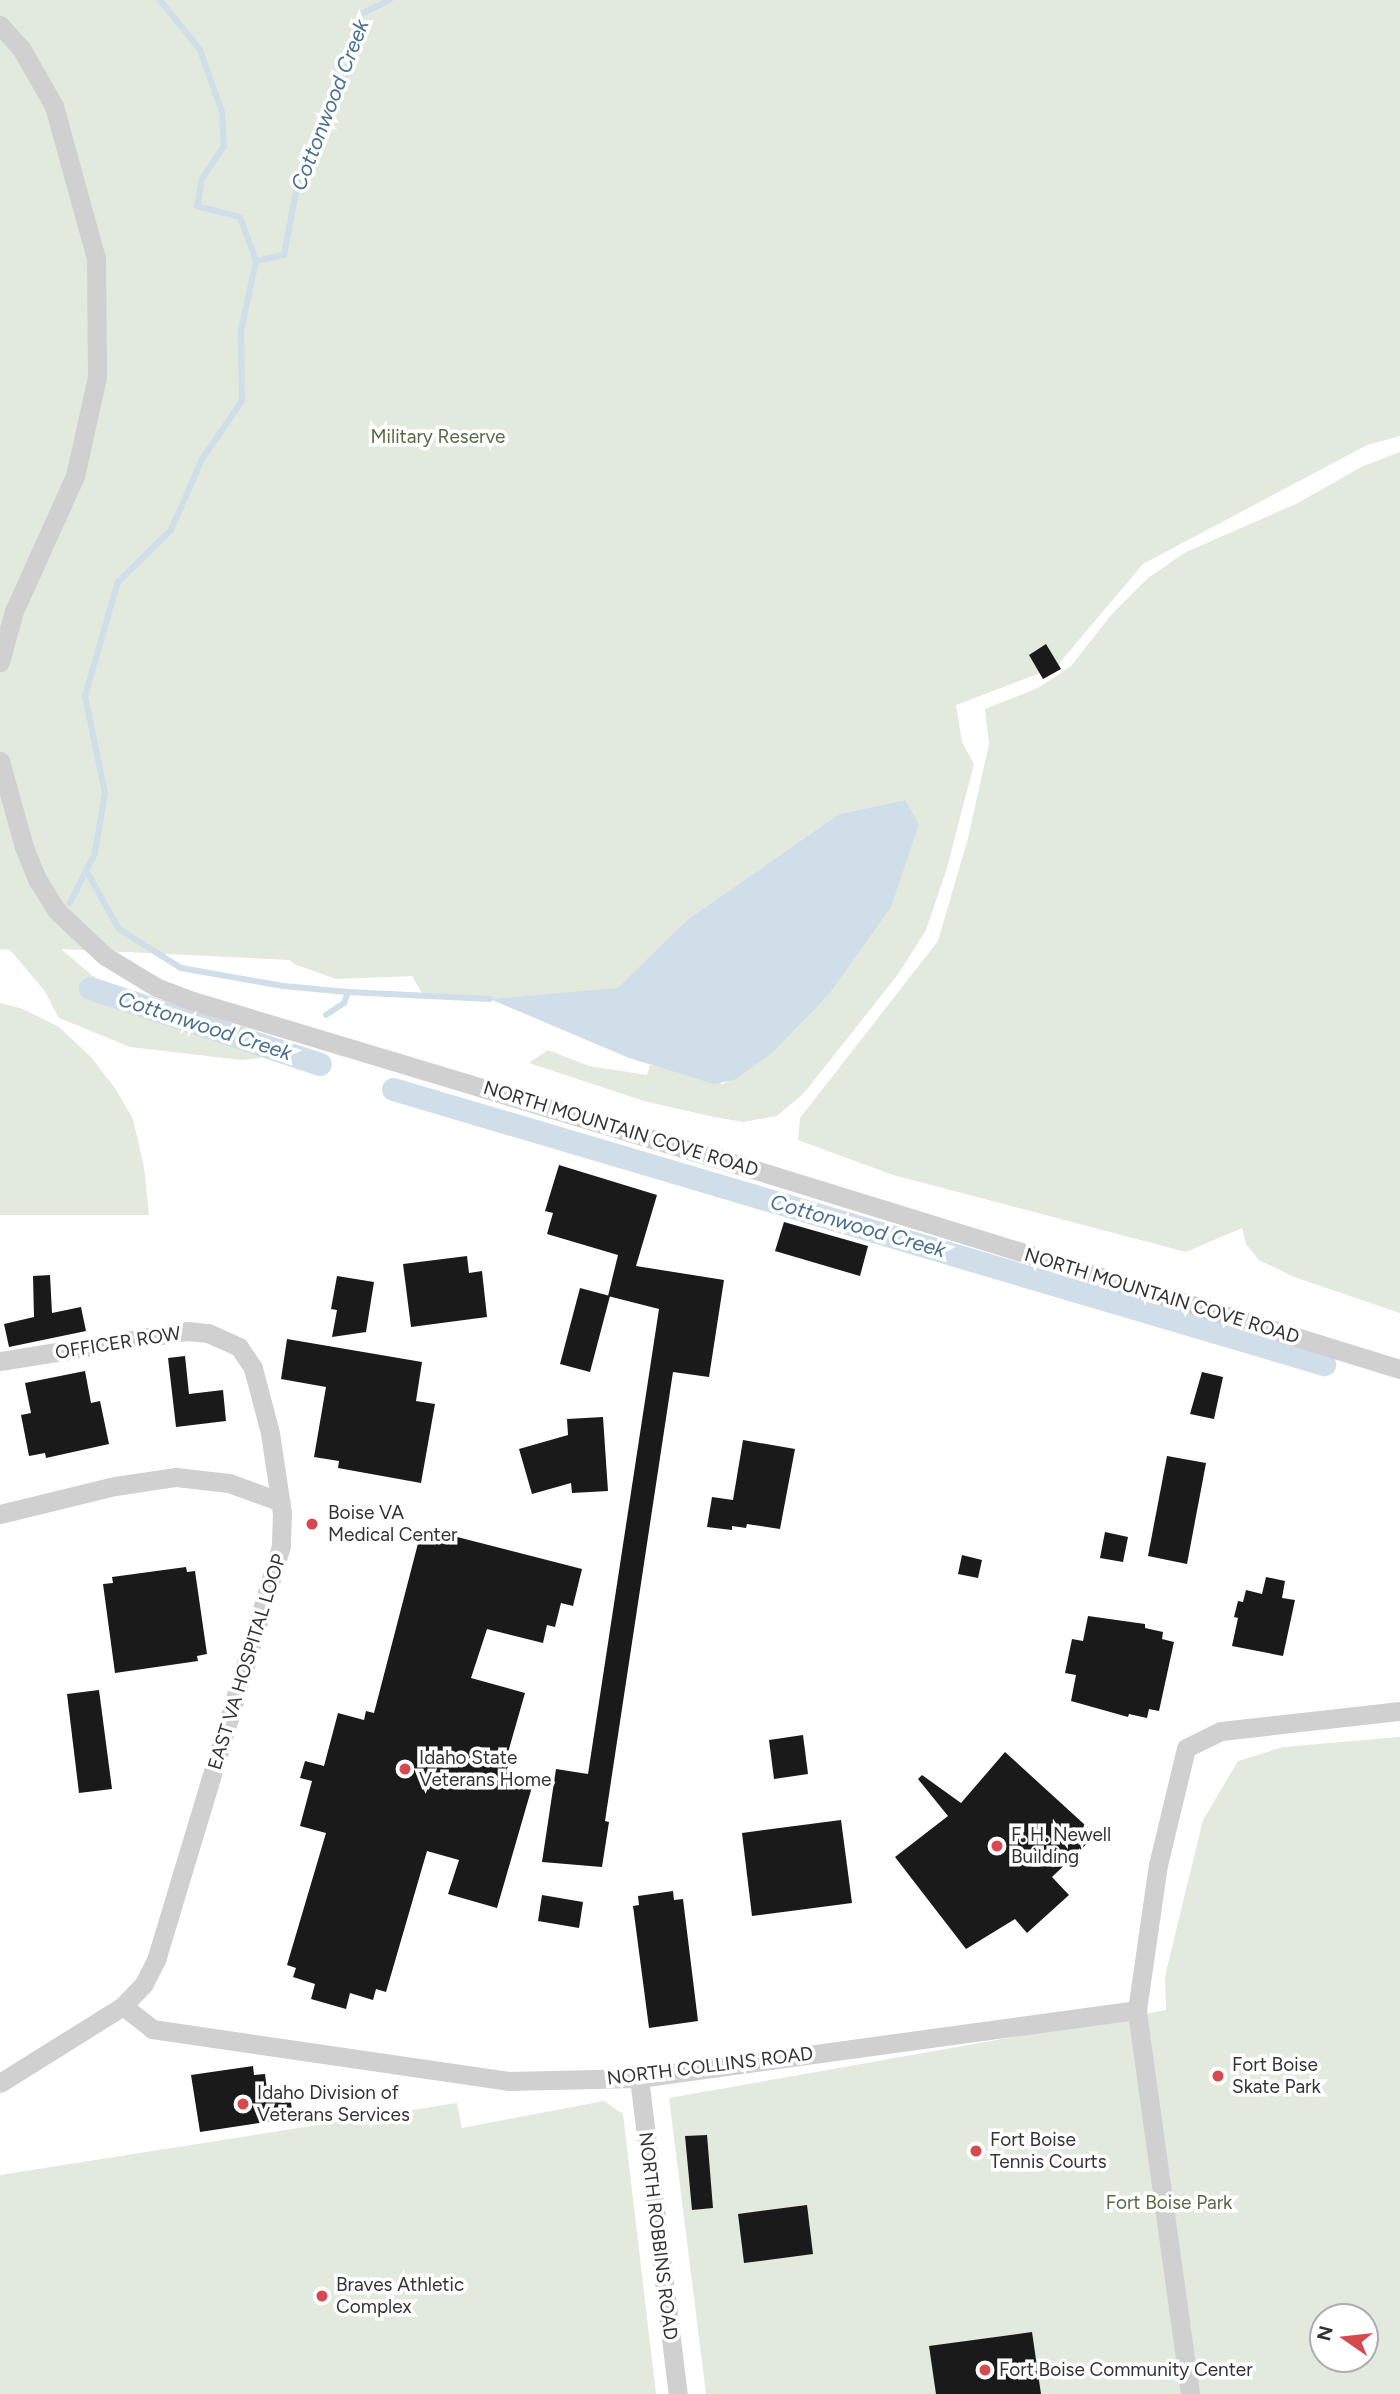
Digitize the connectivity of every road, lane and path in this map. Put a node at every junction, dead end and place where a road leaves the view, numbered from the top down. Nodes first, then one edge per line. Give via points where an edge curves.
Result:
1 (0, 25) edge
2 (0, 662) edge
3 (0, 761) edge
4 (0, 1361) edge
5 (1400, 1369) edge
6 (281, 1502) junction
7 (0, 1514) edge
8 (1400, 1712) edge
9 (123, 2006) junction
10 (1137, 2010) junction
11 (639, 2078) junction
12 (0, 2083) edge
13 (678, 2394) edge
14 (1190, 2394) edge

1 - 2 street via 20,48 54,106 79,195 96,258 97,377 75,476 14,611
3 - 5 street, NORTH MOUNTAIN COVE ROAD via 24,847 57,911 105,956 156,986 192,1001
4 - 6 street, OFFICER ROW via 188,1331 208,1333 239,1347 253,1368 271,1433
6 - 7 street via 229,1483 176,1477 115,1486
6 - 9 street, EAST VA HOSPITAL LOOP via 281,1546 166,1934 143,1985
8 - 10 street via 1221,1731 1186,1748 1158,1865
9 - 11 street, NORTH COLLINS ROAD via 152,2029 508,2081
9 - 12 street, EAST VA HOSPITAL LOOP
10 - 11 street, NORTH COLLINS ROAD
10 - 14 street
11 - 13 street, NORTH ROBBINS ROAD

